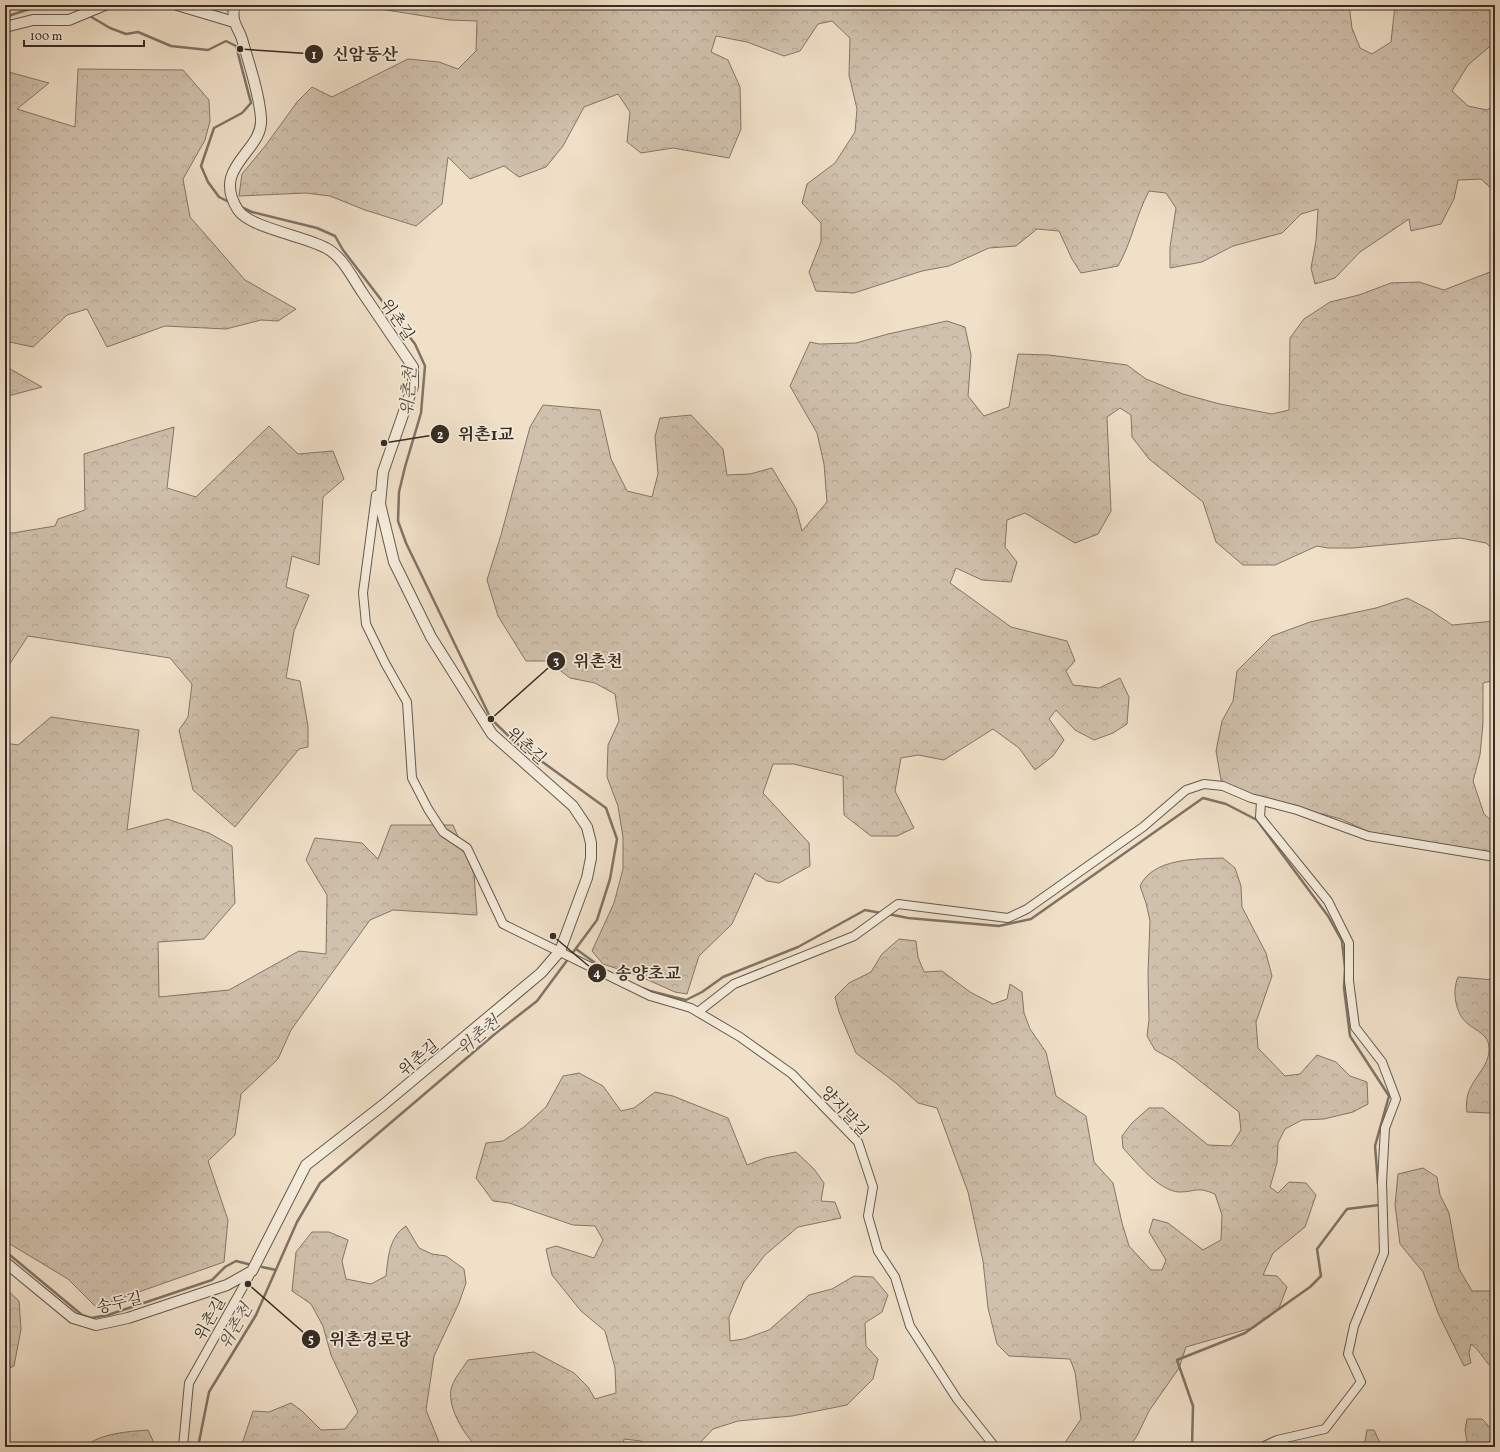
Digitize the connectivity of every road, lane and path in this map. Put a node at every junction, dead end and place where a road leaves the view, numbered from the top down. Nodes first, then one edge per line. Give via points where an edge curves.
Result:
1 (105, 5) edge
2 (177, 5) edge
3 (236, 5) edge
4 (234, 22) junction
5 (5, 27) edge
6 (382, 483) junction
7 (1261, 802) junction
8 (1495, 857) edge
9 (563, 952) junction
10 (698, 1012) junction
11 (5, 1262) edge
12 (252, 1271) junction
13 (183, 1447) edge
14 (995, 1447) edge
15 (1262, 1447) edge

1 - 5 street via 69,20 33,20
2 - 4 street
3 - 4 street via 233,9
4 - 6 street, 위촌길 via 239,29 248,60 262,120 256,138 238,160 230,184 232,197 243,216 252,222 308,239 334,252 413,367 413,386 383,472
6 - 9 street, 위촌길 via 380,504 394,562 431,638 492,734 574,806 587,827 591,858
6 - 9 street, 양지말길 via 377,492 363,592 366,624 384,663 407,702 412,778 443,832 468,848 503,924
7 - 8 street via 1297,810 1368,836
7 - 10 street via 1214,784 1195,786 1186,790 1143,827 1089,867 1027,909 1008,918 898,904 854,936 734,984
7 - 15 street via 1260,817 1328,901 1349,944 1349,981 1355,1027 1382,1062 1396,1099 1385,1128 1382,1182 1384,1253 1354,1326 1348,1354 1361,1382 1325,1429 1277,1440
9 - 10 street, 양지말길 via 582,964 650,996
9 - 12 street, 위촌길 via 383,1105 306,1165
10 - 14 street, 양지말길 via 740,1037 792,1074 858,1142 873,1187 868,1216 878,1251 895,1278 910,1326 957,1400
11 - 12 street, 송두길 via 73,1318 96,1325 128,1318 227,1285
12 - 13 street, 위촌길 via 189,1383

